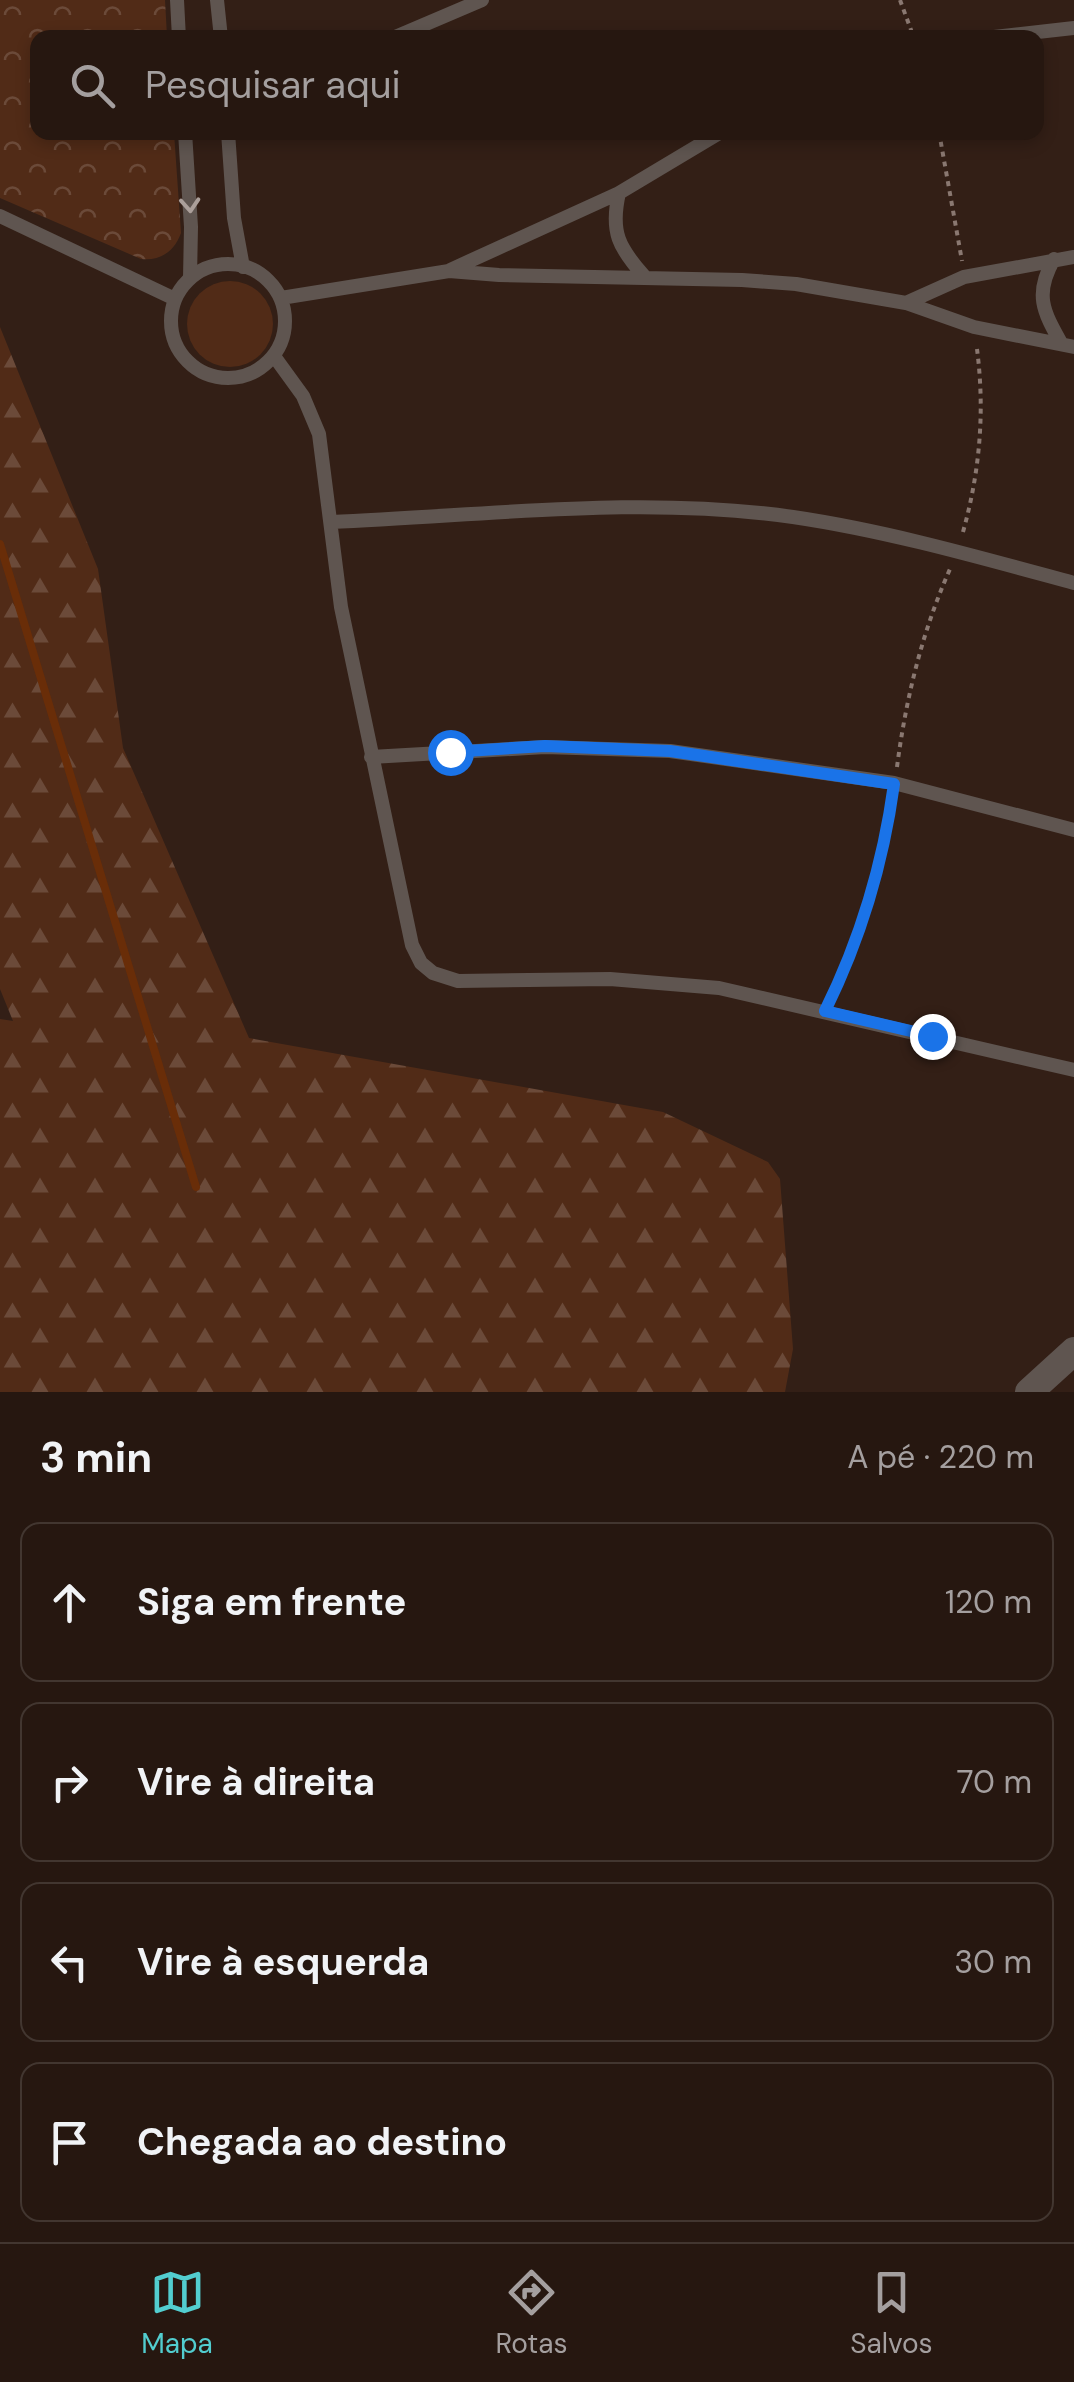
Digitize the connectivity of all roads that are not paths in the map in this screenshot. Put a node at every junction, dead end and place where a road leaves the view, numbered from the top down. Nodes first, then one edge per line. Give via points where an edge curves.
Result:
1 (176, 0) edge
2 (217, 0) edge
3 (482, 0) edge
4 (1074, 28) edge
5 (178, 30) edge
6 (219, 30) edge
7 (413, 30) edge
8 (1044, 31) edge
9 (186, 140) edge
10 (229, 140) edge
11 (708, 140) edge
12 (619, 193) junction
13 (0, 216) edge
14 (1074, 257) edge
15 (1054, 259) junction
16 (243, 266) junction
17 (449, 271) junction
18 (644, 276) junction
19 (190, 278) junction
20 (175, 298) junction
21 (281, 298) junction
22 (906, 304) junction
23 (1068, 345) edge
24 (274, 356) junction
25 (331, 522) junction
26 (1074, 583) edge
27 (371, 757) junction
28 (1074, 830) edge
29 (1074, 1070) edge
30 (1074, 1351) edge
31 (1029, 1392) edge

1 - 5 lane
2 - 6 lane
3 - 7 lane
4 - 8 lane
9 -> 19 lane
10 - 16 lane
11 - 12 lane
12 - 17 lane
12 - 18 lane via 617,235
13 - 20 lane
14 - 15 lane
15 - 22 lane via 964,277
15 - 23 lane via 1044,276 1044,314
16 - 19 lane via 222,264
16 - 21 lane
17 - 18 lane
17 - 21 lane
18 - 22 lane via 796,284
19 - 20 lane
20 - 24 lane via 176,344 204,374 246,376
21 - 24 lane via 284,336
22 - 23 lane via 974,328
24 - 25 lane via 312,414
25 - 26 lane via 656,507 793,517
25 - 27 lane
27 - 28 lane via 607,747 726,757 894,784
27 - 29 lane via 412,946 433,972 458,981 610,979 719,988
30 - 31 street

